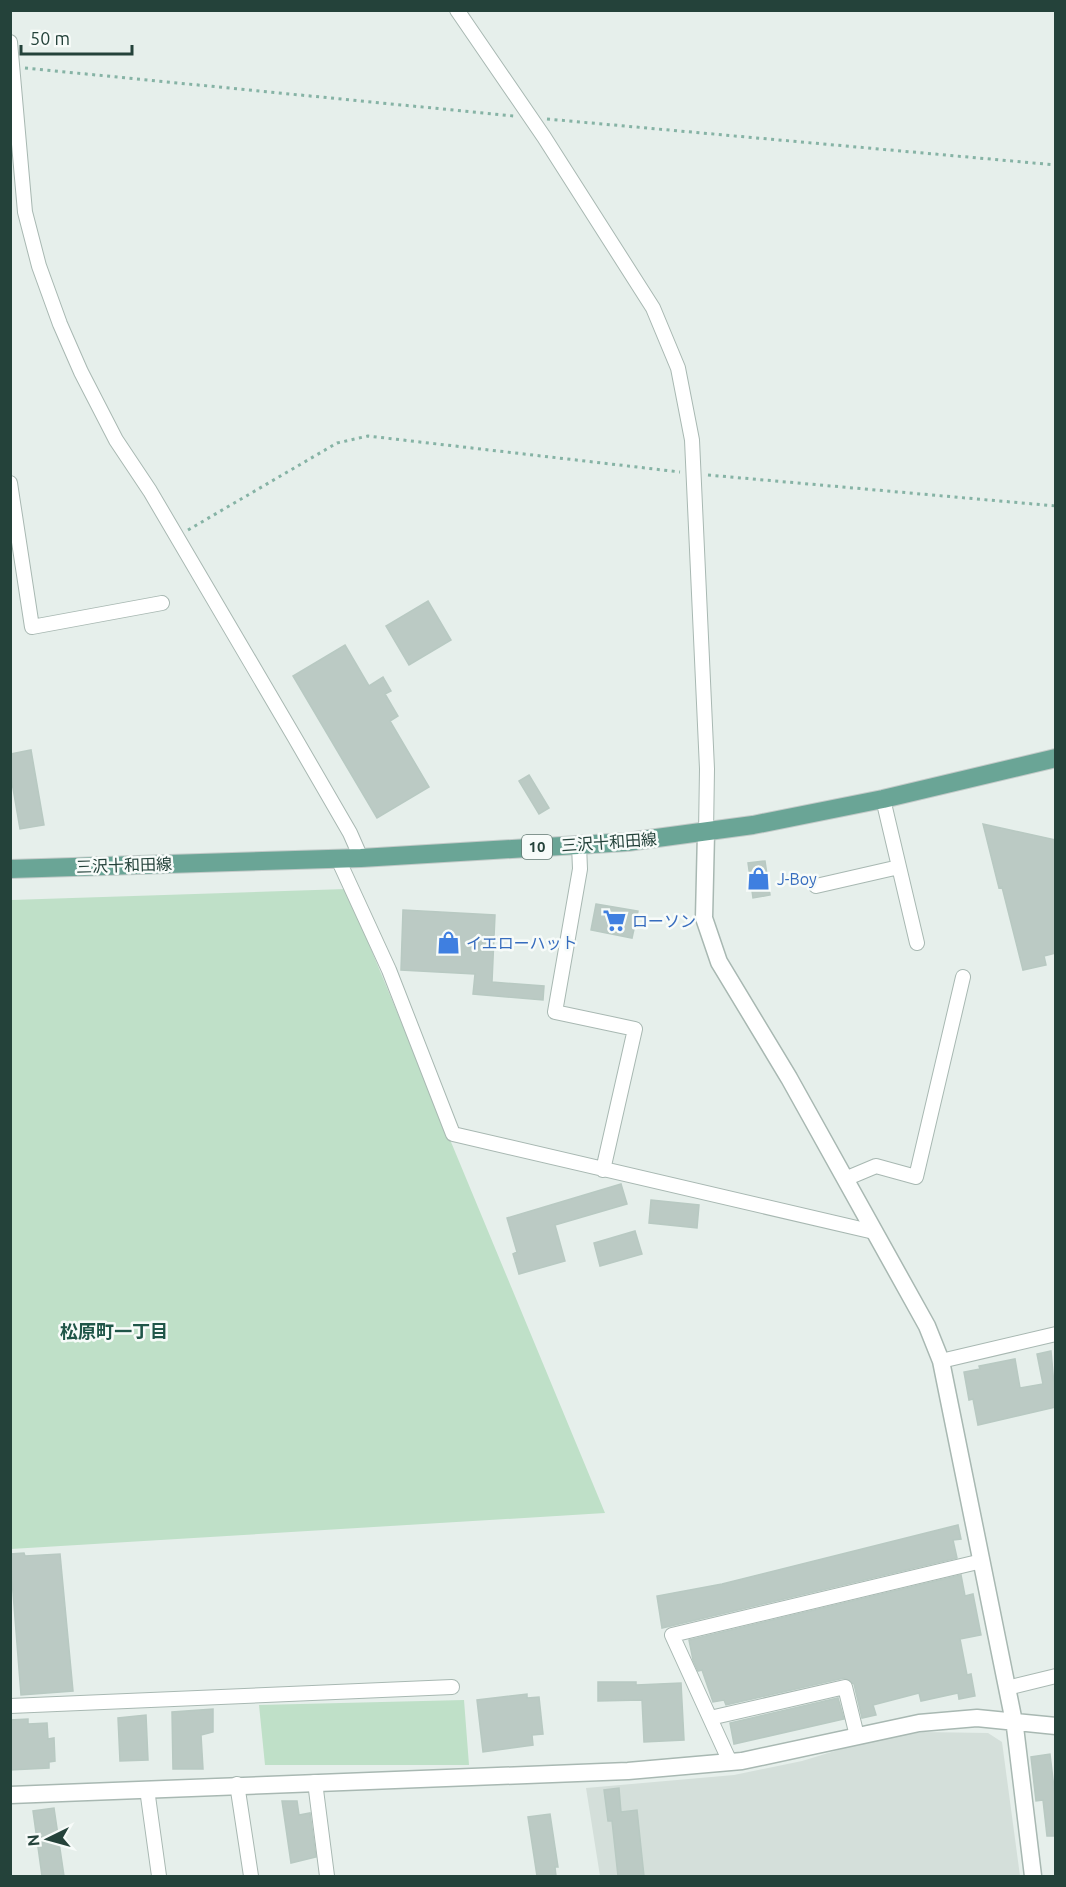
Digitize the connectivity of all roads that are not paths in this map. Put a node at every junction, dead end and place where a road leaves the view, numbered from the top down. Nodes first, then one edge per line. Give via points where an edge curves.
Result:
1 (457, 10) edge
2 (10, 42) edge
3 (17, 186) edge
4 (10, 483) edge
5 (162, 603) dead end
6 (1056, 758) edge
7 (883, 799) junction
8 (706, 833) junction
9 (579, 845) junction
10 (361, 858) junction
11 (338, 859) junction
12 (899, 867) junction
13 (10, 869) edge
14 (816, 886) dead end
15 (917, 942) dead end
16 (963, 977) dead end
17 (603, 1170) junction
18 (845, 1179) junction
19 (874, 1232) junction
20 (1056, 1334) edge
21 (941, 1361) junction
22 (982, 1562) junction
23 (1056, 1676) edge
24 (452, 1687) dead end
25 (1007, 1688) junction
26 (10, 1706) edge
27 (710, 1718) junction
28 (1013, 1721) junction
29 (1056, 1726) edge
30 (857, 1736) junction
31 (730, 1762) junction
32 (315, 1782) junction
33 (237, 1784) junction
34 (147, 1789) junction
35 (10, 1795) edge
36 (159, 1876) edge
37 (251, 1876) edge
38 (327, 1876) edge
39 (1033, 1876) edge

1 - 8 street via 653,308 678,368 694,473 707,769
2 - 3 street
3 - 10 street via 39,266 72,353 116,440 350,833
4 - 5 street via 32,627
6 - 7 main road, 三沢十和田線 / 10
7 - 8 main road, 三沢十和田線 / 10
7 - 12 street
8 - 9 main road, 三沢十和田線 / 10
8 - 18 street via 704,918 719,962
9 - 10 main road, 三沢十和田線 / 10
9 - 17 street via 580,868 555,1012 635,1029
10 - 11 main road, 三沢十和田線 / 10
11 - 13 main road, 三沢十和田線 / 10
11 - 17 street via 389,970 453,1134
12 - 14 street
12 - 15 street
16 - 18 street via 916,1177 876,1166
17 - 19 street
18 - 19 street
19 - 21 street via 927,1326
20 - 21 street
21 - 22 street
22 - 25 street
22 - 27 street via 672,1635
23 - 25 street
24 - 26 street
25 - 28 street
27 - 30 street via 845,1687
27 - 31 street
28 - 29 street
28 - 30 street via 977,1718 919,1723
28 - 39 street
30 - 31 street
31 - 32 street via 628,1771
32 - 33 street
32 - 38 street
33 - 34 street
33 - 37 street
34 - 35 street
34 - 36 street

